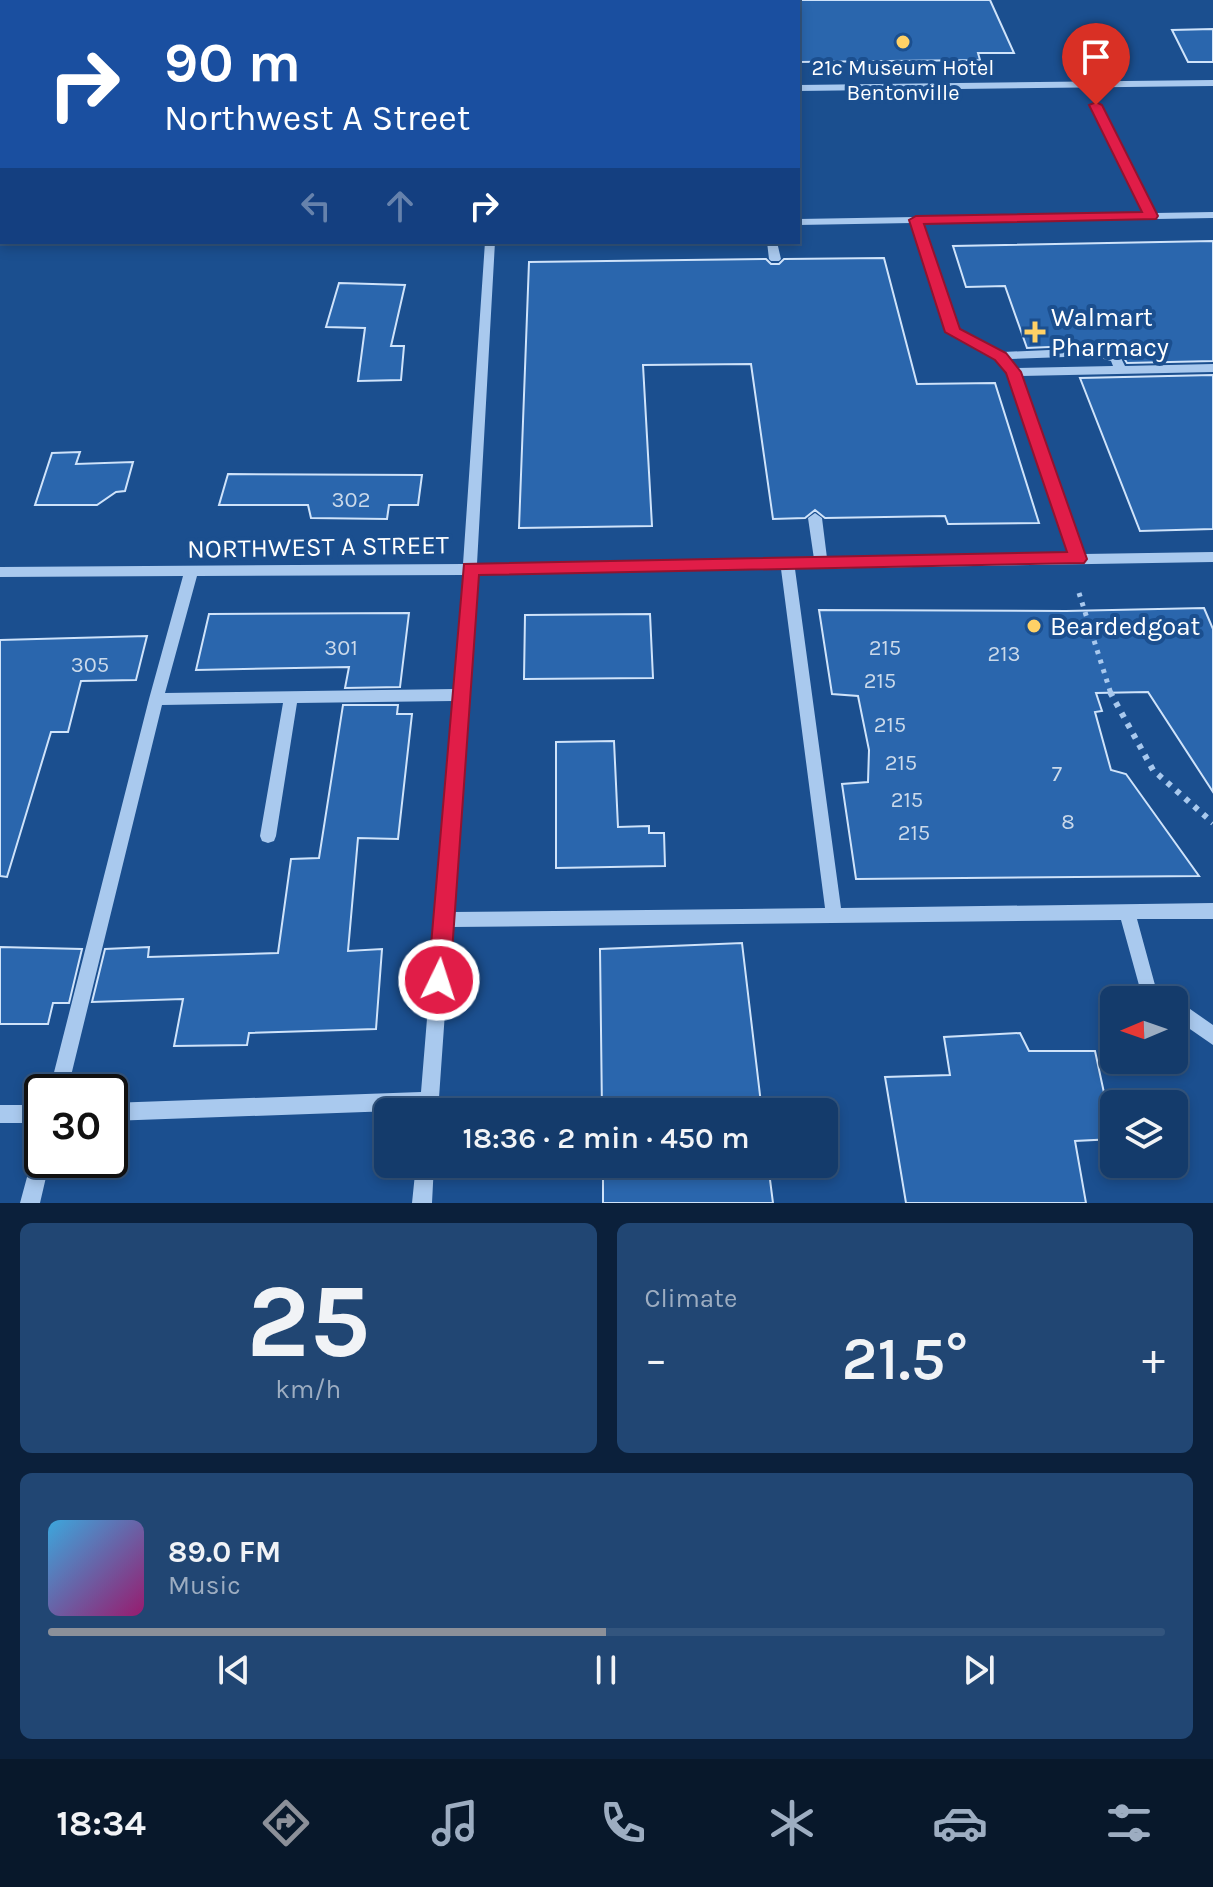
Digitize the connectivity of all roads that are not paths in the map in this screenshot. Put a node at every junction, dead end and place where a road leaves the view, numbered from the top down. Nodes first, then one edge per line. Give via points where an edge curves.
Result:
1 (1213, 83) edge
2 (800, 88) edge
3 (1096, 105) dead end
4 (1213, 215) edge
5 (1151, 216) junction
6 (916, 220) junction
7 (800, 222) edge
8 (490, 244) edge
9 (772, 244) edge
10 (775, 259) dead end
11 (1001, 356) junction
12 (1213, 368) edge
13 (1121, 370) junction
14 (1014, 372) junction
15 (815, 518) dead end
16 (1213, 557) edge
17 (1078, 559) junction
18 (821, 562) junction
19 (787, 563) junction
20 (470, 569) junction
21 (0, 572) edge
22 (191, 573) junction
23 (461, 695) junction
24 (291, 697) junction
25 (156, 699) junction
26 (268, 836) dead end
27 (1213, 911) edge
28 (1127, 912) junction
29 (834, 915) junction
30 (444, 920) junction
31 (1147, 986) edge
32 (1188, 1018) edge
33 (1213, 1036) edge
34 (62, 1074) edge
35 (430, 1098) edge
36 (374, 1107) edge
37 (128, 1112) edge
38 (0, 1114) edge
39 (24, 1114) edge
40 (36, 1178) edge
41 (424, 1178) edge
42 (30, 1203) edge
43 (422, 1203) edge

1 - 2 street
3 - 5 street
4 - 5 street
5 - 6 street
6 - 7 street
6 - 11 street via 953,332
8 - 20 street
9 - 10 street
11 - 13 street via 1094,352 1116,359
11 - 14 street
12 - 13 street
13 - 14 street
14 - 17 street
15 - 18 street
16 - 17 street, NORTHWEST A STREET
17 - 18 street, NORTHWEST A STREET
18 - 19 street, NORTHWEST A STREET
19 - 20 street, NORTHWEST A STREET
19 - 29 street
20 - 22 street, NORTHWEST A STREET
20 - 23 street
21 - 22 street, NORTHWEST A STREET
22 - 25 street
23 - 24 street
23 - 30 street
24 - 25 street
24 - 26 street
25 - 34 street
27 - 28 street
28 - 29 street
28 - 31 street
29 - 30 street
30 - 35 street
32 - 33 street
36 - 37 street
38 - 39 street
40 - 42 street
41 - 43 street

